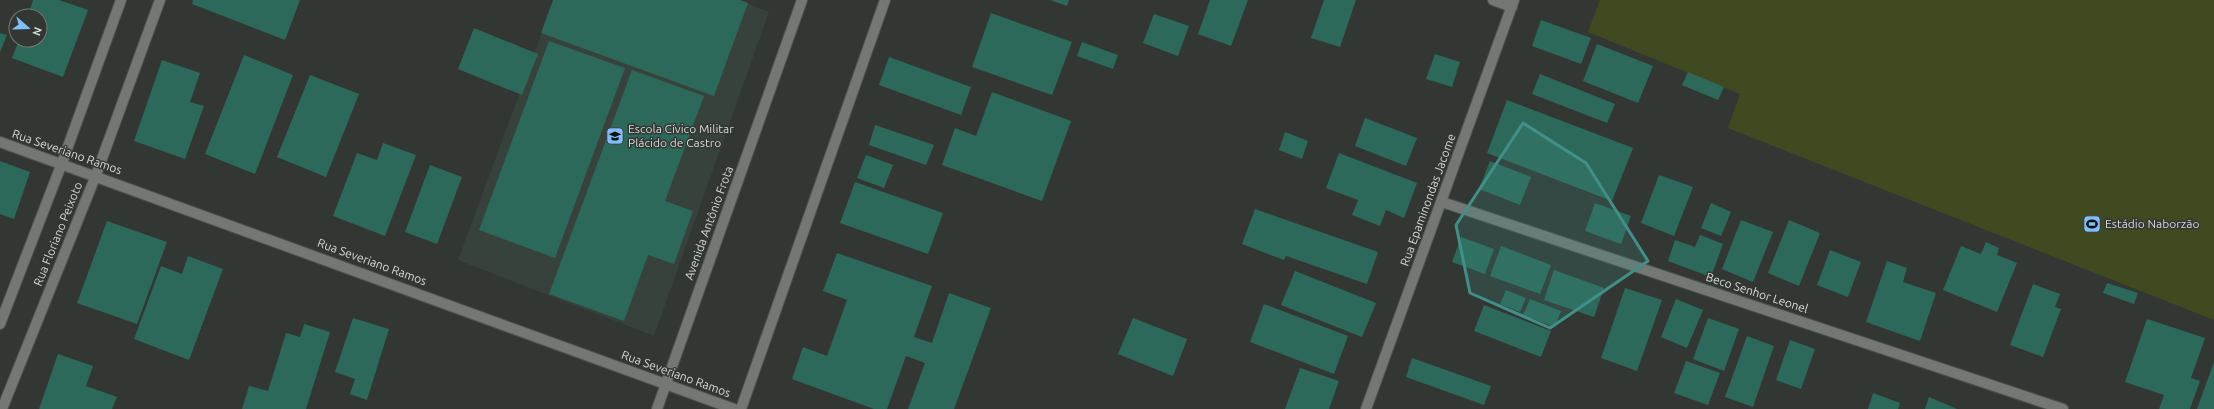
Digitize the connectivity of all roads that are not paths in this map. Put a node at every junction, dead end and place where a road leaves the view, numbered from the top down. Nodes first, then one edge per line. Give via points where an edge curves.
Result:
1 (121, 0) edge
2 (160, 0) edge
3 (802, 0) edge
4 (885, 0) edge
5 (1493, 0) edge
6 (1513, 3) edge
7 (0, 142) edge
8 (62, 163) junction
9 (96, 175) junction
10 (1442, 202) junction
11 (0, 324) edge
12 (665, 384) junction
13 (2, 409) edge
14 (657, 409) edge
15 (734, 409) edge
16 (741, 409) edge
17 (1366, 409) edge
18 (2063, 409) edge

1 - 8 street, Rua Floriano Peixoto
2 - 9 street, Rua Floriano Peixoto
3 - 12 street, Avenida Antônio Frota
4 - 16 street
5 - 6 street
6 - 10 street, Rua Epaminondas Jacome
7 - 8 street, Rua Severiano Ramos
8 - 9 street, Rua Severiano Ramos
8 - 11 street, Rua Floriano Peixoto
9 - 12 street, Rua Severiano Ramos
9 - 13 street, Rua Floriano Peixoto
10 - 17 street, Rua Epaminondas Jacome
10 - 18 street, Beco Senhor Leonel
12 - 14 street, Avenida Antônio Frota
12 - 15 street, Rua Severiano Ramos

